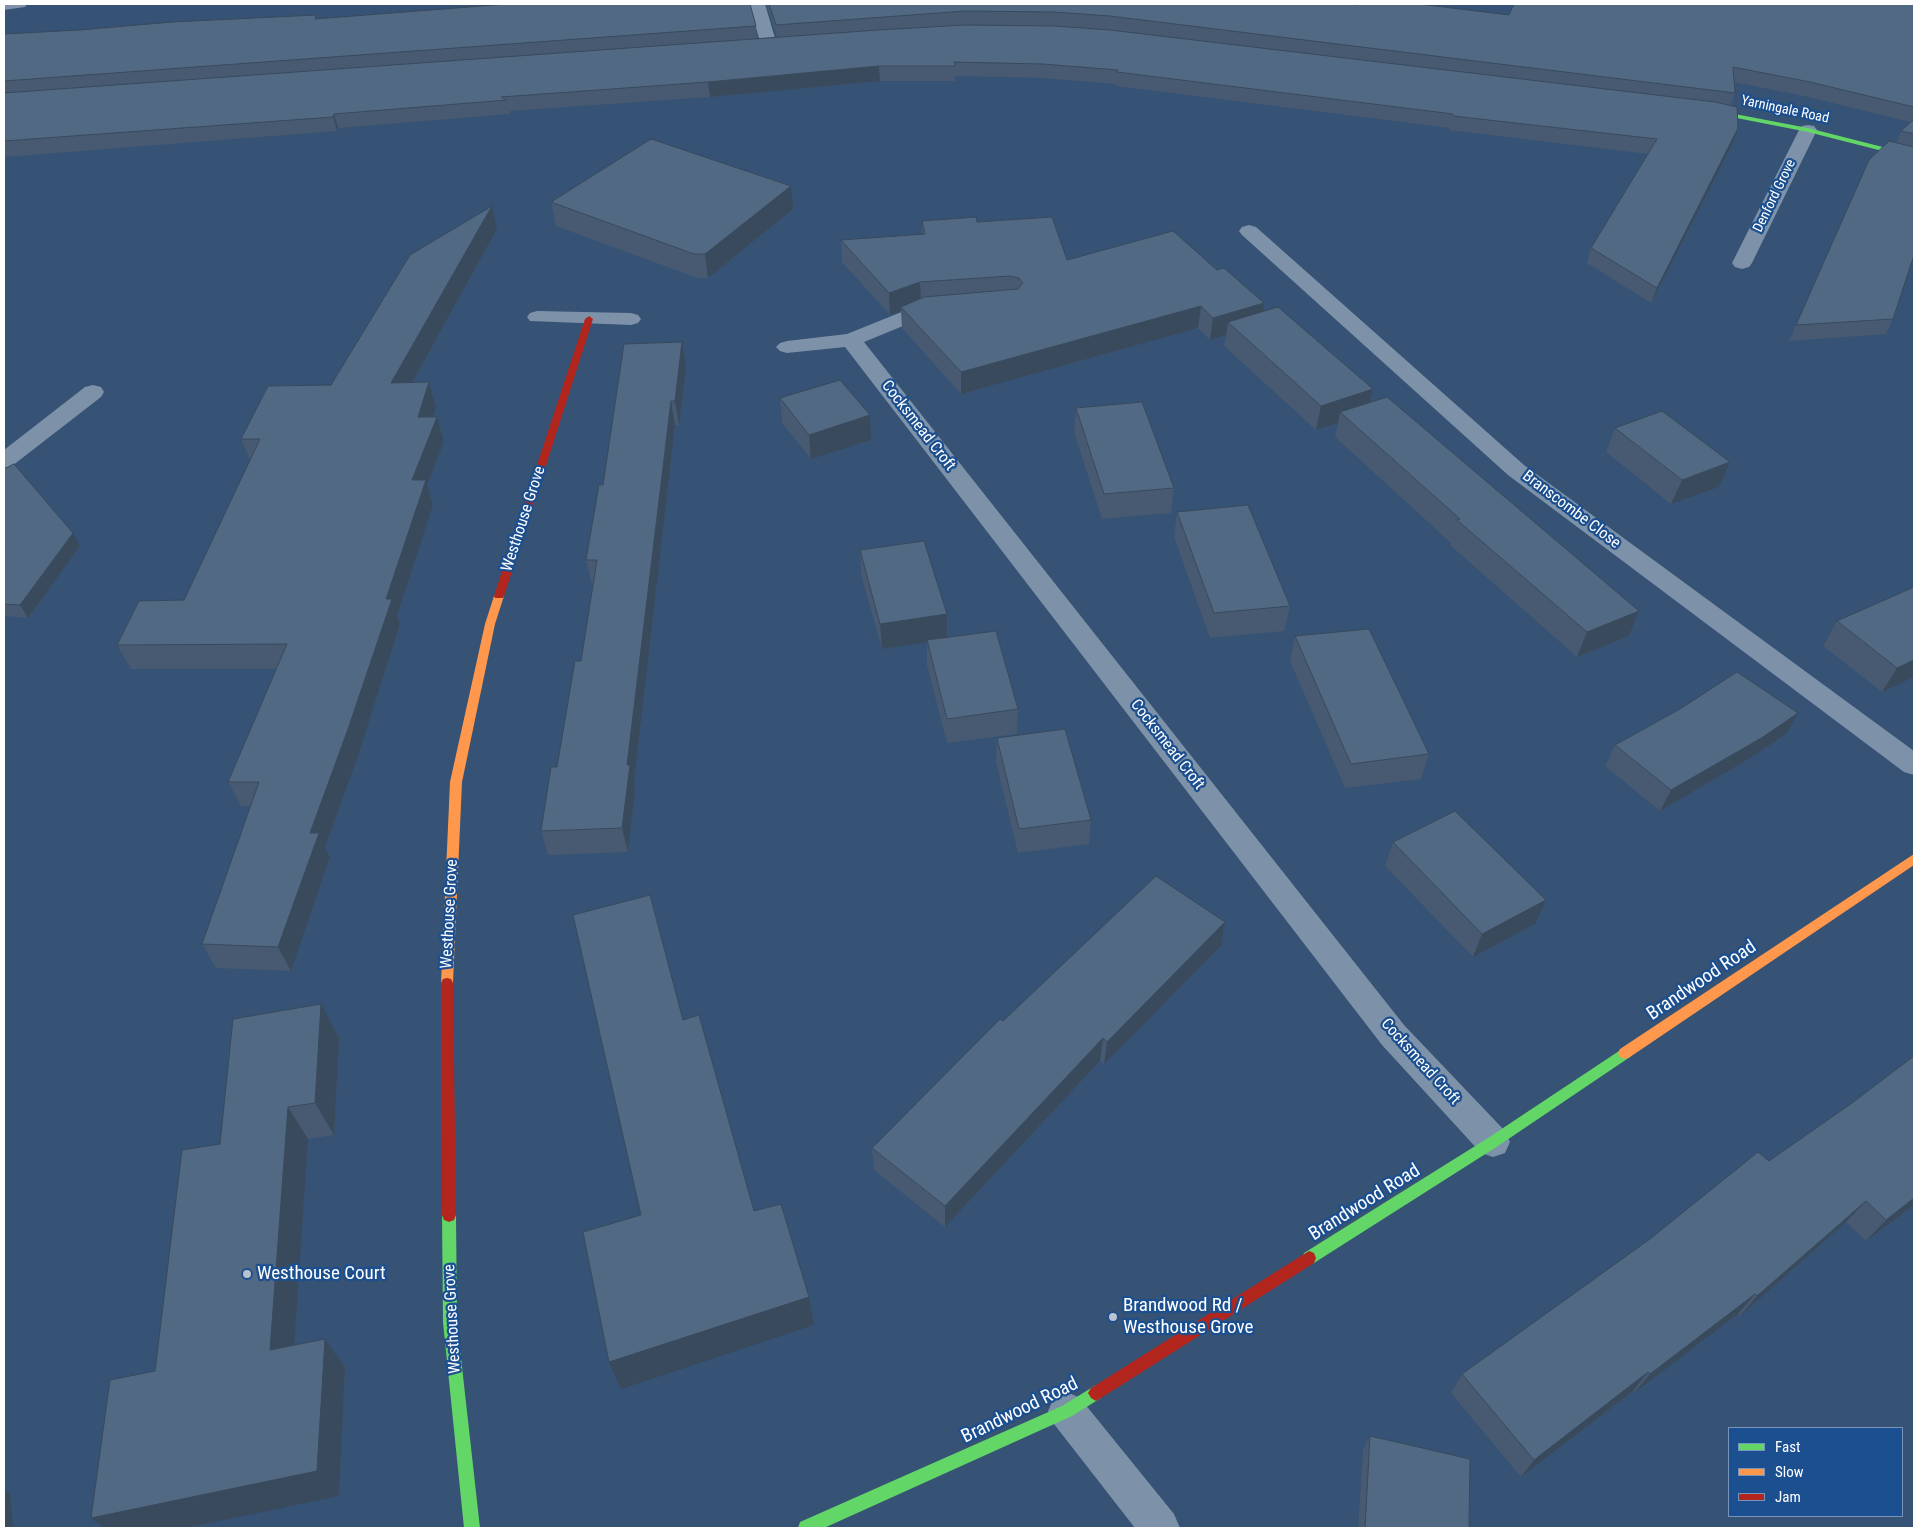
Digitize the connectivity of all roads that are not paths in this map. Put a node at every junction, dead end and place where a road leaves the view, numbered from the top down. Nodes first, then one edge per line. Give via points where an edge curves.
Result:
1 (19, 4) edge
2 (757, 4) edge
3 (4, 5) edge
4 (769, 45) edge
5 (1691, 108) edge
6 (1808, 130) junction
7 (1914, 157) edge
8 (1249, 230) dead end
9 (1742, 262) dead end
10 (960, 308) edge
11 (537, 317) dead end
12 (631, 318) dead end
13 (589, 319) junction
14 (851, 340) junction
15 (788, 348) dead end
16 (94, 392) dead end
17 (4, 461) edge
18 (1914, 765) edge
19 (1914, 859) edge
20 (1493, 1142) junction
21 (1067, 1411) junction
22 (472, 1528) edge
23 (806, 1528) edge
24 (1160, 1528) edge

1 - 3 street
2 - 4 street
5 - 6 street, Yarningale Road
6 - 7 street, Yarningale Road
6 - 9 street, Denford Grove
8 - 18 street, Branscombe Close via 1516,470
10 - 14 street via 920,310
11 - 13 street
12 - 13 street
13 - 22 street, Westhouse Grove via 490,624 456,782 447,964 450,1322
14 - 15 street
14 - 20 street, Cocksmead Croft via 1393,1035
16 - 17 street
19 - 20 street, Brandwood Road
20 - 21 street, Brandwood Road
21 - 23 street, Brandwood Road
21 - 24 street

